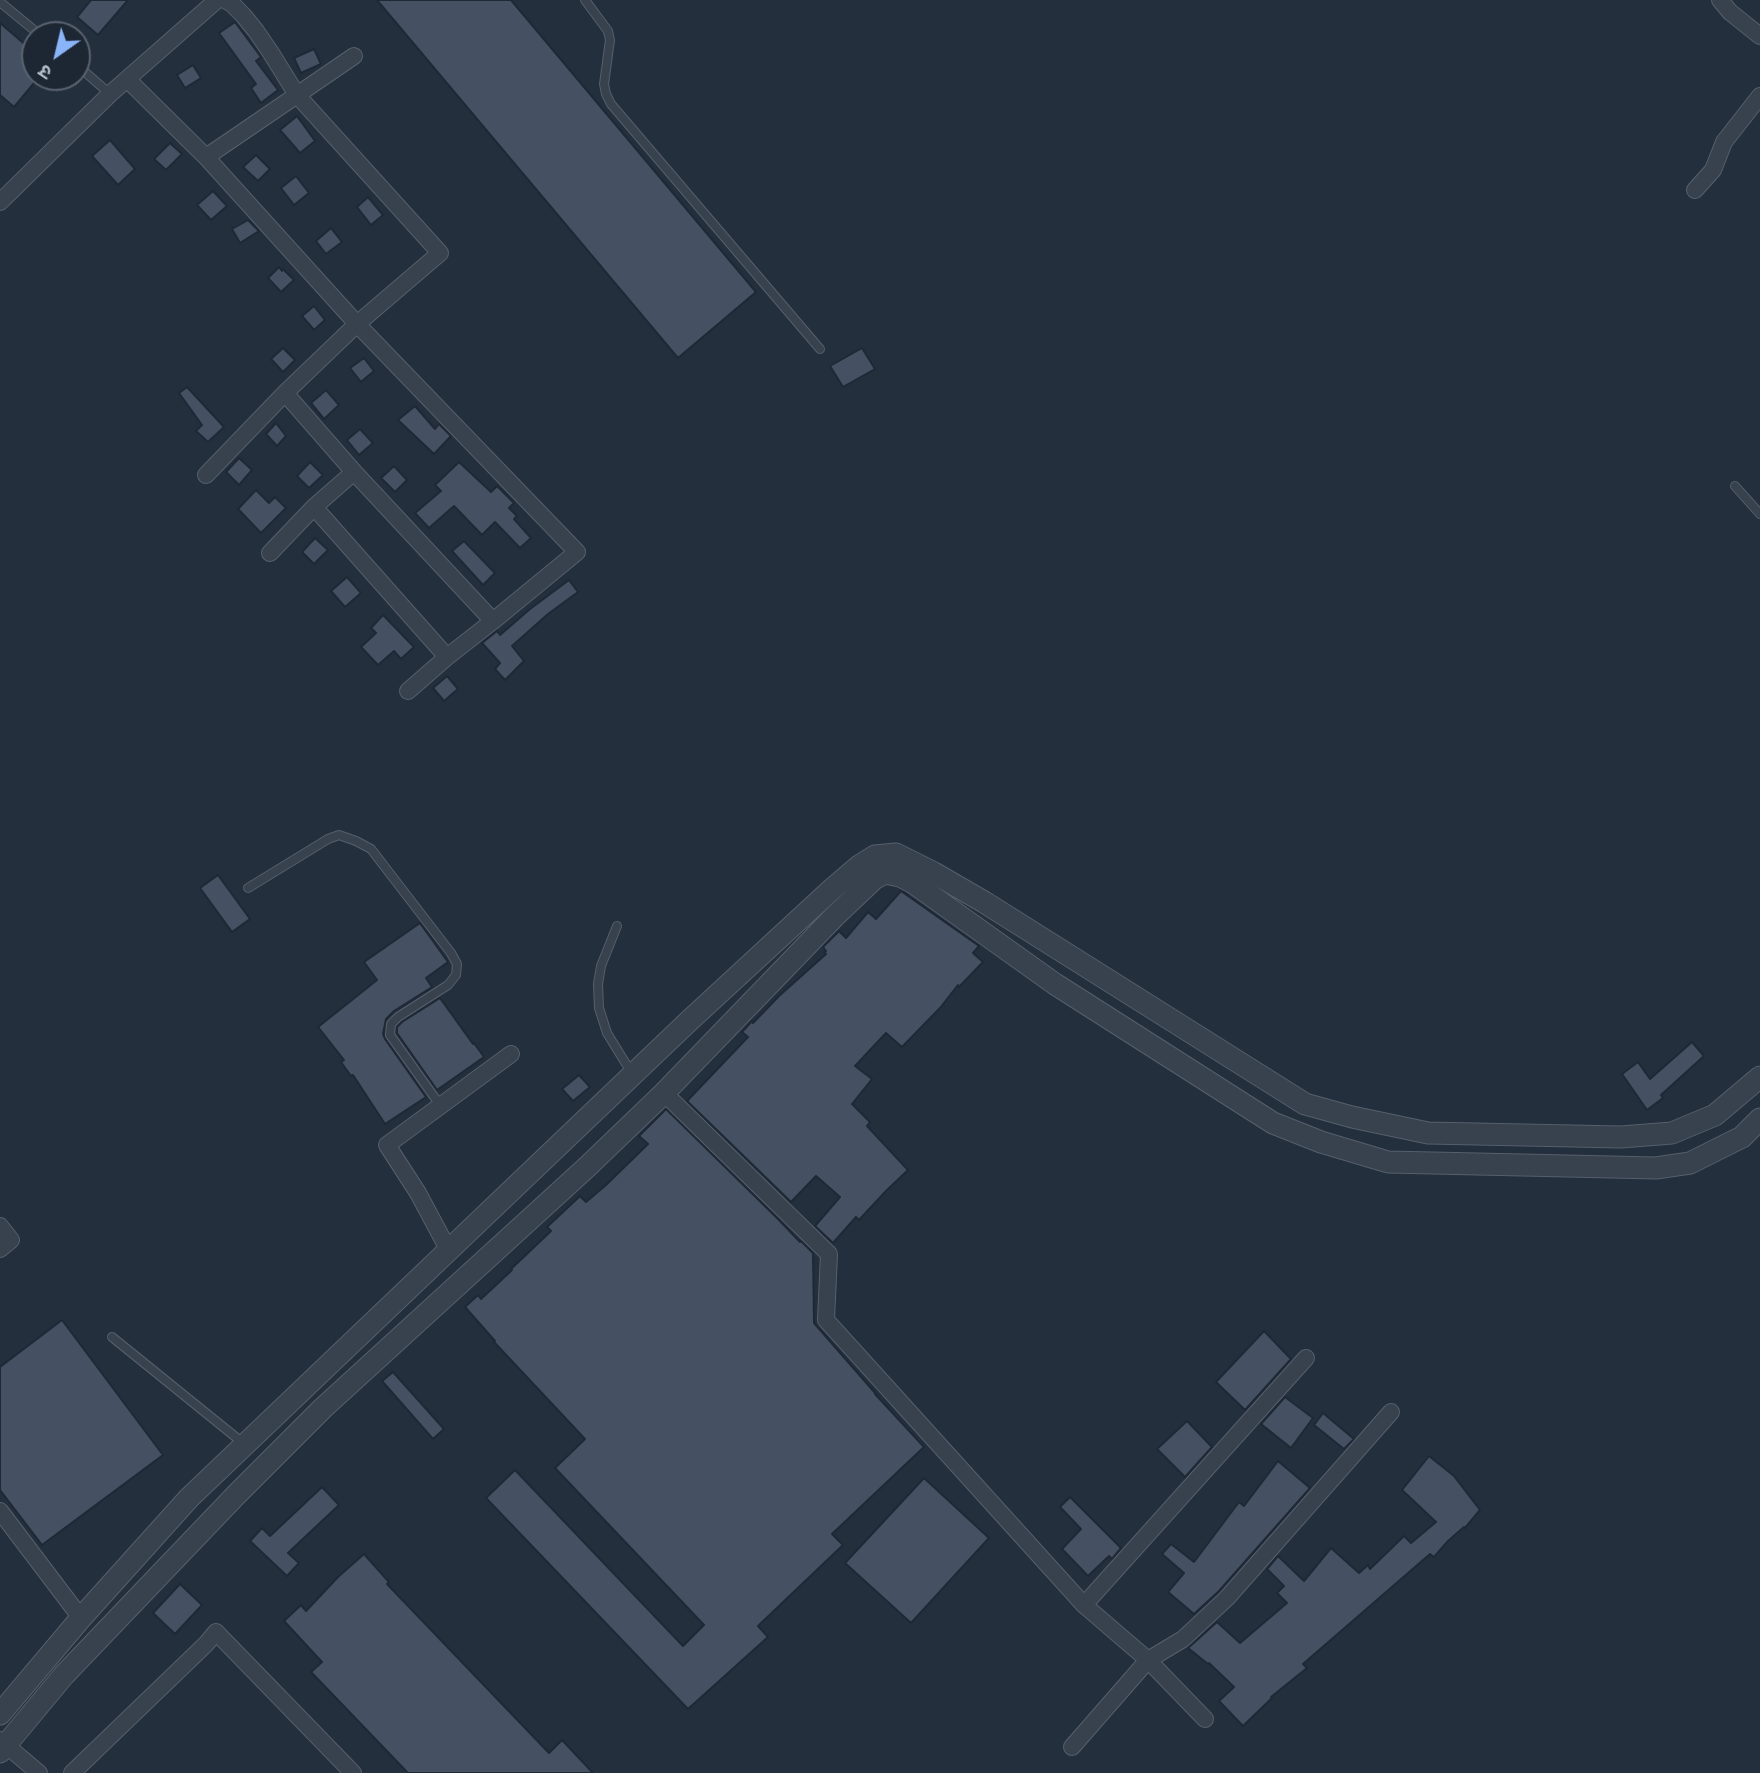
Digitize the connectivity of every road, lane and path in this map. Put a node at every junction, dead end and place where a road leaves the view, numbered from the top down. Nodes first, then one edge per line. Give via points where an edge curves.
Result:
1 (217, 0) edge
2 (225, 0) edge
3 (585, 0) edge
4 (1720, 0) edge
5 (0, 2) edge
6 (23, 21) edge
7 (1760, 36) edge
8 (354, 56) dead end
9 (91, 77) edge
10 (128, 80) junction
11 (110, 94) junction
12 (297, 95) junction
13 (1760, 96) edge
14 (205, 157) junction
15 (1695, 190) dead end
16 (0, 202) edge
17 (357, 324) junction
18 (820, 349) dead end
19 (285, 393) junction
20 (354, 472) junction
21 (205, 475) dead end
22 (1735, 486) dead end
23 (314, 508) junction
24 (1760, 514) edge
25 (270, 553) dead end
26 (493, 621) junction
27 (447, 657) junction
28 (408, 691) dead end
29 (247, 888) dead end
30 (617, 926) dead end
31 (511, 1054) dead end
32 (633, 1075) junction
33 (1760, 1077) edge
34 (664, 1093) junction
35 (440, 1105) junction
36 (1760, 1119) edge
37 (563, 1142) junction
38 (587, 1167) junction
39 (0, 1226) edge
40 (0, 1249) edge
41 (449, 1251) junction
42 (112, 1337) dead end
43 (1306, 1358) dead end
44 (1391, 1412) dead end
45 (245, 1445) junction
46 (0, 1511) edge
47 (1084, 1605) junction
48 (81, 1618) junction
49 (1149, 1660) junction
50 (0, 1714) edge
51 (1205, 1719) dead end
52 (2, 1746) edge
53 (1072, 1747) dead end
54 (39, 1773) edge
55 (72, 1773) edge
56 (353, 1773) edge

1 - 10 street
2 - 12 street via 256,32
3 - 18 lane via 608,31 604,84 611,104
4 - 7 street
5 - 6 lane
8 - 12 street
9 - 11 lane
10 - 11 street
10 - 14 street
11 - 16 street
12 - 14 street
12 - 17 street via 440,253
13 - 15 street
14 - 17 street
17 - 19 street
17 - 26 street via 577,552
19 - 20 street
19 - 21 street
20 - 23 street
20 - 26 street
22 - 24 lane
23 - 25 street
23 - 27 street
26 - 27 street
27 - 28 street
29 - 35 lane via 339,835 371,849 457,964 448,985 391,1024 390,1035
30 - 32 lane via 601,966 599,1008 607,1033
31 - 35 street
32 - 33 street via 859,866 875,856 896,854 984,902 1305,1104 1352,1117 1428,1133 1622,1137 1672,1133 1715,1115
32 - 37 street
34 - 36 street via 835,916 885,873 912,882 1055,984 1273,1123 1362,1154 1388,1161 1656,1168 1690,1163 1742,1137
34 - 38 street
34 - 47 street via 829,1254 825,1320
35 - 41 street via 387,1145
37 - 38 street
37 - 41 street
38 - 52 street via 313,1418 64,1675
39 - 40 street via 11,1240
41 - 45 street
42 - 45 lane
43 - 47 street
44 - 49 street via 1227,1598 1183,1639
45 - 48 street via 189,1498
46 - 48 street
47 - 49 street
48 - 50 street
49 - 51 street
49 - 53 street
52 - 54 street
55 - 56 street via 216,1632

